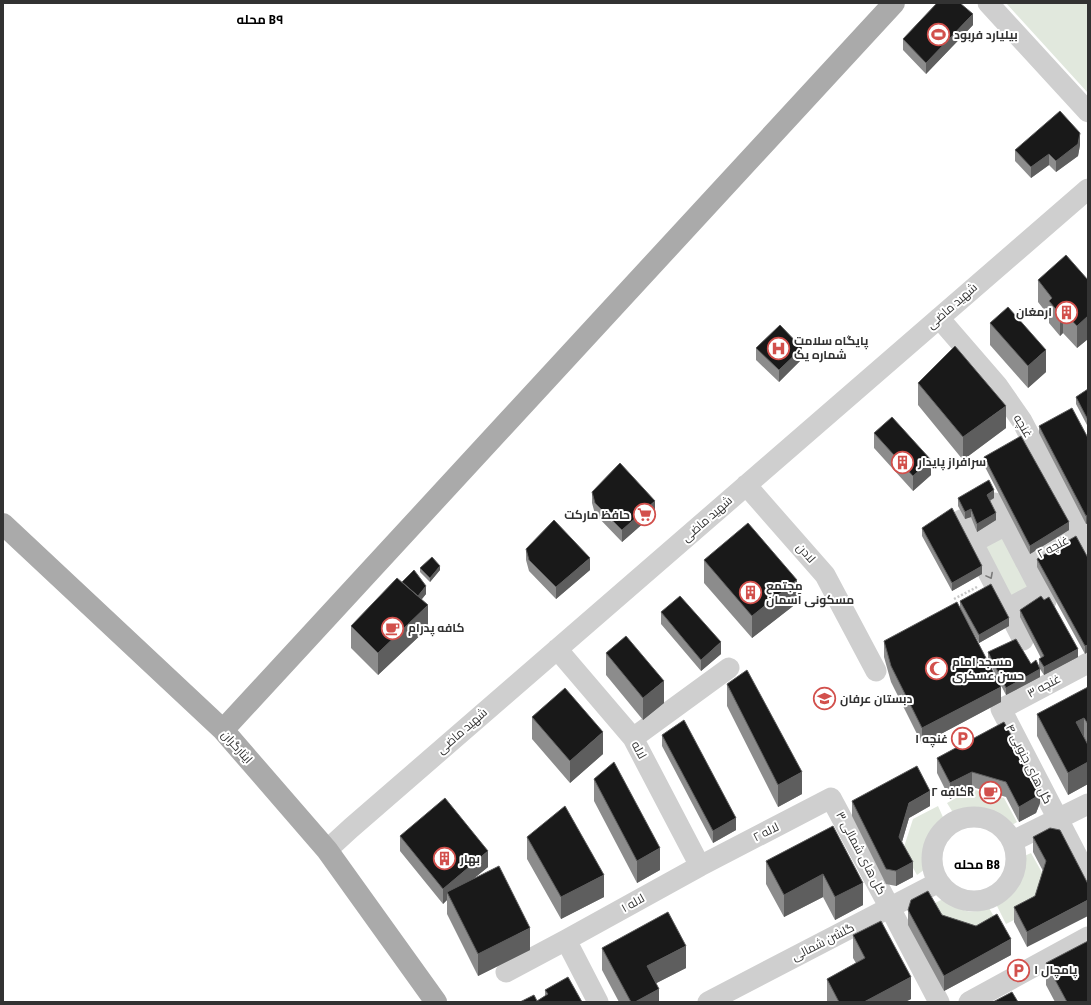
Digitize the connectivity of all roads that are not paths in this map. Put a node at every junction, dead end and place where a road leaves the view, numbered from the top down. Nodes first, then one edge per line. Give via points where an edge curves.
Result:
1 (894, 3) edge
2 (988, 3) edge
3 (1088, 112) edge
4 (1088, 189) edge
5 (939, 318) junction
6 (746, 485) junction
7 (995, 503) dead end
8 (960, 520) edge
9 (3, 524) edge
10 (1006, 525) junction
11 (1085, 536) edge
12 (972, 543) junction
13 (1025, 561) junction
14 (1007, 609) junction
15 (1023, 640) dead end
16 (557, 649) junction
17 (1088, 663) edge
18 (729, 668) dead end
19 (876, 671) dead end
20 (1001, 709) joint
21 (222, 730) junction
22 (633, 738) junction
23 (831, 798) joint
24 (1088, 804) edge
25 (1058, 819) junction
26 (1013, 841) junction
27 (327, 850) junction
28 (700, 866) junction
29 (1088, 877) edge
30 (939, 882) junction
31 (890, 908) junction
32 (1088, 938) edge
33 (566, 940) junction
34 (506, 972) dead end
35 (436, 1002) edge
36 (598, 1002) edge
37 (708, 1002) edge
38 (939, 1002) edge
39 (969, 1002) edge

1 - 21 main road
2 - 3 street
4 - 5 street, شهید ماضی
5 - 6 street, شهید ماضی
5 - 11 street, غنچه via 997,386 1022,421
6 - 16 street, شهید ماضی
6 - 19 street, لادن via 825,575
7 - 10 street
8 - 12 street
9 - 21 main road, ایثارگران
10 - 12 street
10 - 13 street
11 - 13 street, غنچه ۲
12 -> 14 street
13 - 14 street via 1043,596
14 - 15 street
16 - 22 street, لاله
16 - 27 street, شهید ماضی
17 - 20 street, غنچه ۳
18 - 22 street
20 - 25 street, گل های جنوبی ۴
21 - 27 main road, ایثارگران
22 - 28 street, لاله
23 - 28 street, لاله ۲
23 - 31 street, گل های شمالی ۳
24 - 25 street
25 - 26 street
25 - 29 street, گل های جنوبی ۴
26 - 30 street via 1017,857 1016,871 1010,884 1000,894 988,900 974,902 960,899 948,892
26 - 30 street via 1007,831 996,822 983,817 968,816 955,821 944,829 936,841 932,854 933,869
27 - 35 main road, ایثارگران
28 - 33 street, لاله ۱
30 - 31 street, گلشن شمالی
31 - 37 street, گلشن شمالی
31 - 38 street, گل های شمالی ۳
32 - 39 street
33 - 34 street, لاله ۱
33 - 36 street

